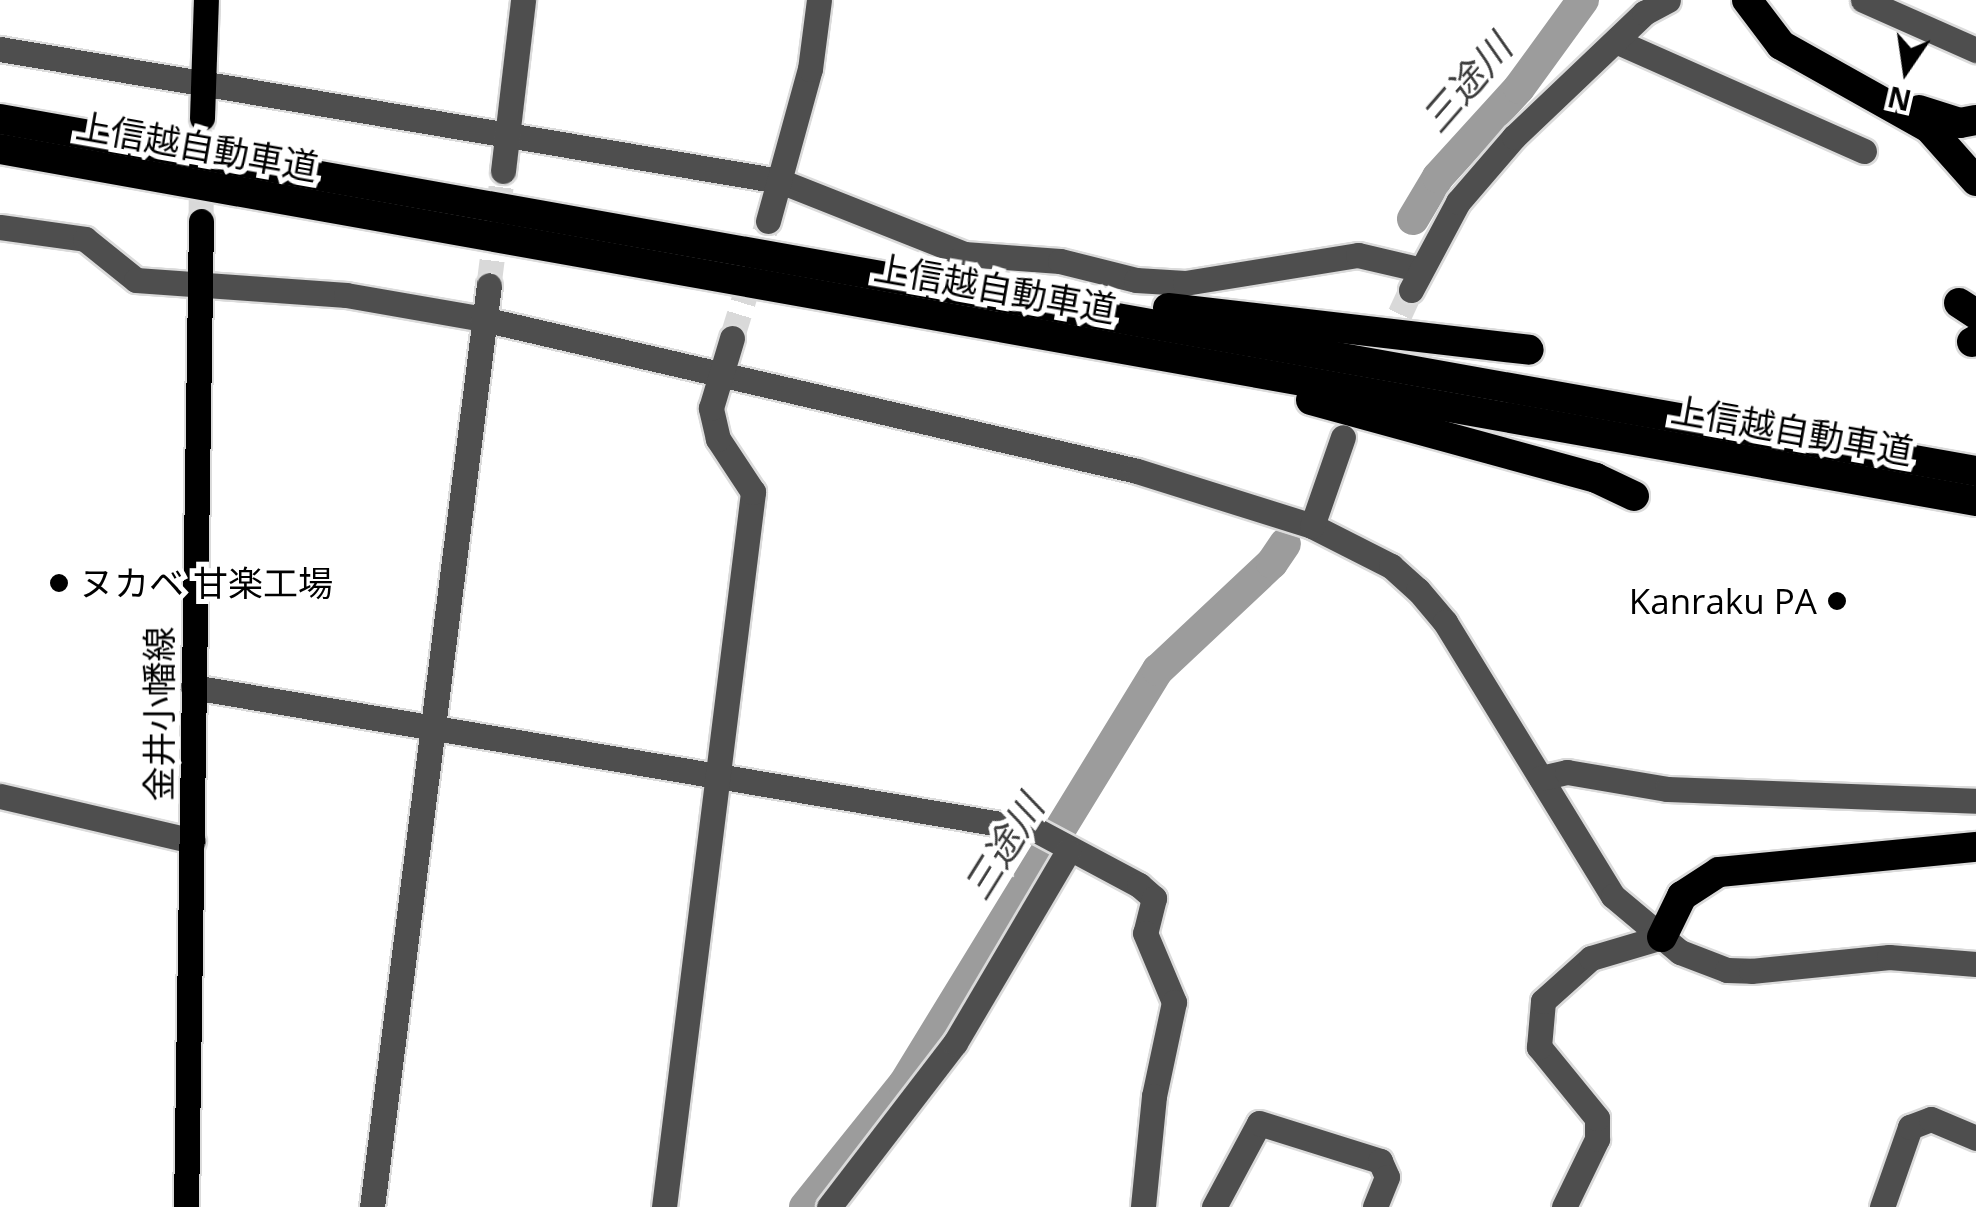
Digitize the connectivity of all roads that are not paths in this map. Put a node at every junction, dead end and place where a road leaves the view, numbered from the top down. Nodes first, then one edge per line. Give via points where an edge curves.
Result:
1 (206, 0) edge
2 (523, 0) edge
3 (820, 0) edge
4 (1668, 0) edge
5 (1747, 0) edge
6 (1757, 0) edge
7 (1863, 0) edge
8 (1618, 42) junction
9 (0, 49) edge
10 (1976, 50) edge
11 (203, 84) junction
12 (202, 118) tunnel mouth
13 (0, 119) edge
14 (1976, 120) edge
15 (506, 138) junction
16 (0, 148) edge
17 (1864, 151) dead end
18 (503, 171) tunnel mouth
19 (780, 182) junction
20 (1976, 182) edge
21 (201, 221) tunnel mouth
22 (768, 221) tunnel mouth
23 (0, 227) edge
24 (896, 279) junction
25 (200, 284) junction
26 (489, 284) tunnel mouth
27 (928, 314) junction
28 (484, 319) junction
29 (732, 338) tunnel mouth
30 (1529, 350) dead end
31 (720, 372) junction
32 (1343, 436) dead end
33 (1976, 472) edge
34 (1634, 496) dead end
35 (1976, 502) edge
36 (1312, 526) junction
37 (193, 687) junction
38 (433, 729) junction
39 (718, 777) junction
40 (1541, 778) junction
41 (0, 796) edge
42 (1976, 801) edge
43 (193, 841) junction
44 (1976, 847) edge
45 (1068, 851) junction
46 (1976, 858) edge
47 (1662, 937) junction
48 (1976, 964) edge
49 (1976, 1138) edge
50 (186, 1207) edge
51 (372, 1207) edge
52 (664, 1207) edge
53 (829, 1207) edge
54 (1144, 1207) edge
55 (1214, 1207) edge
56 (1375, 1207) edge
57 (1564, 1207) edge
58 (1882, 1207) edge

1 - 11 main road
2 - 15 street
3 - 19 street via 810,70
4 - 8 street via 1644,13
5 - 20 highway via 1781,46 1929,128
6 - 14 highway via 1792,38 1934,118
7 - 10 street
8 - 17 street
8 - 19 street via 1514,138 1458,202 1415,280 1358,256 1185,283 1136,280 1060,261 964,254
9 - 11 street
11 - 12 main road
11 - 15 street
13 - 24 highway, 上信越自動車道
15 - 18 street
15 - 19 street
16 - 27 highway, 上信越自動車道
19 - 22 street
21 - 25 main road, 金井小幡線
23 - 25 street via 85,238 136,280
24 - 30 highway
24 - 33 highway, 上信越自動車道
25 - 28 street via 346,294
25 - 37 main road, 金井小幡線
26 - 28 street
27 - 34 highway via 1316,401 1596,478
27 - 35 highway, 上信越自動車道
28 - 31 street
28 - 38 street
29 - 31 street
31 - 36 street via 1137,470
31 - 39 street via 710,408 718,440 754,492
32 - 36 street
36 - 40 street via 1378,559 1418,590 1445,622
37 - 38 street
37 - 43 main road, 金井小幡線
38 - 39 street
38 - 51 street
39 - 45 street via 1036,830
39 - 52 street
40 - 42 street via 1567,772 1667,789
40 - 47 street via 1613,896
41 - 43 street
43 - 50 main road, 金井小幡線
44 - 47 highway via 1719,872 1682,896
45 - 53 street via 955,1043
45 - 54 street via 1154,898 1145,932 1174,1002 1154,1096
46 - 47 highway via 1718,886
47 - 48 street via 1680,952 1728,970 1889,957
47 - 57 street via 1591,958 1543,1001 1539,1047 1597,1118 1597,1139
49 - 58 street via 1931,1119 1910,1128
55 - 56 street via 1259,1123 1380,1161 1386,1177

